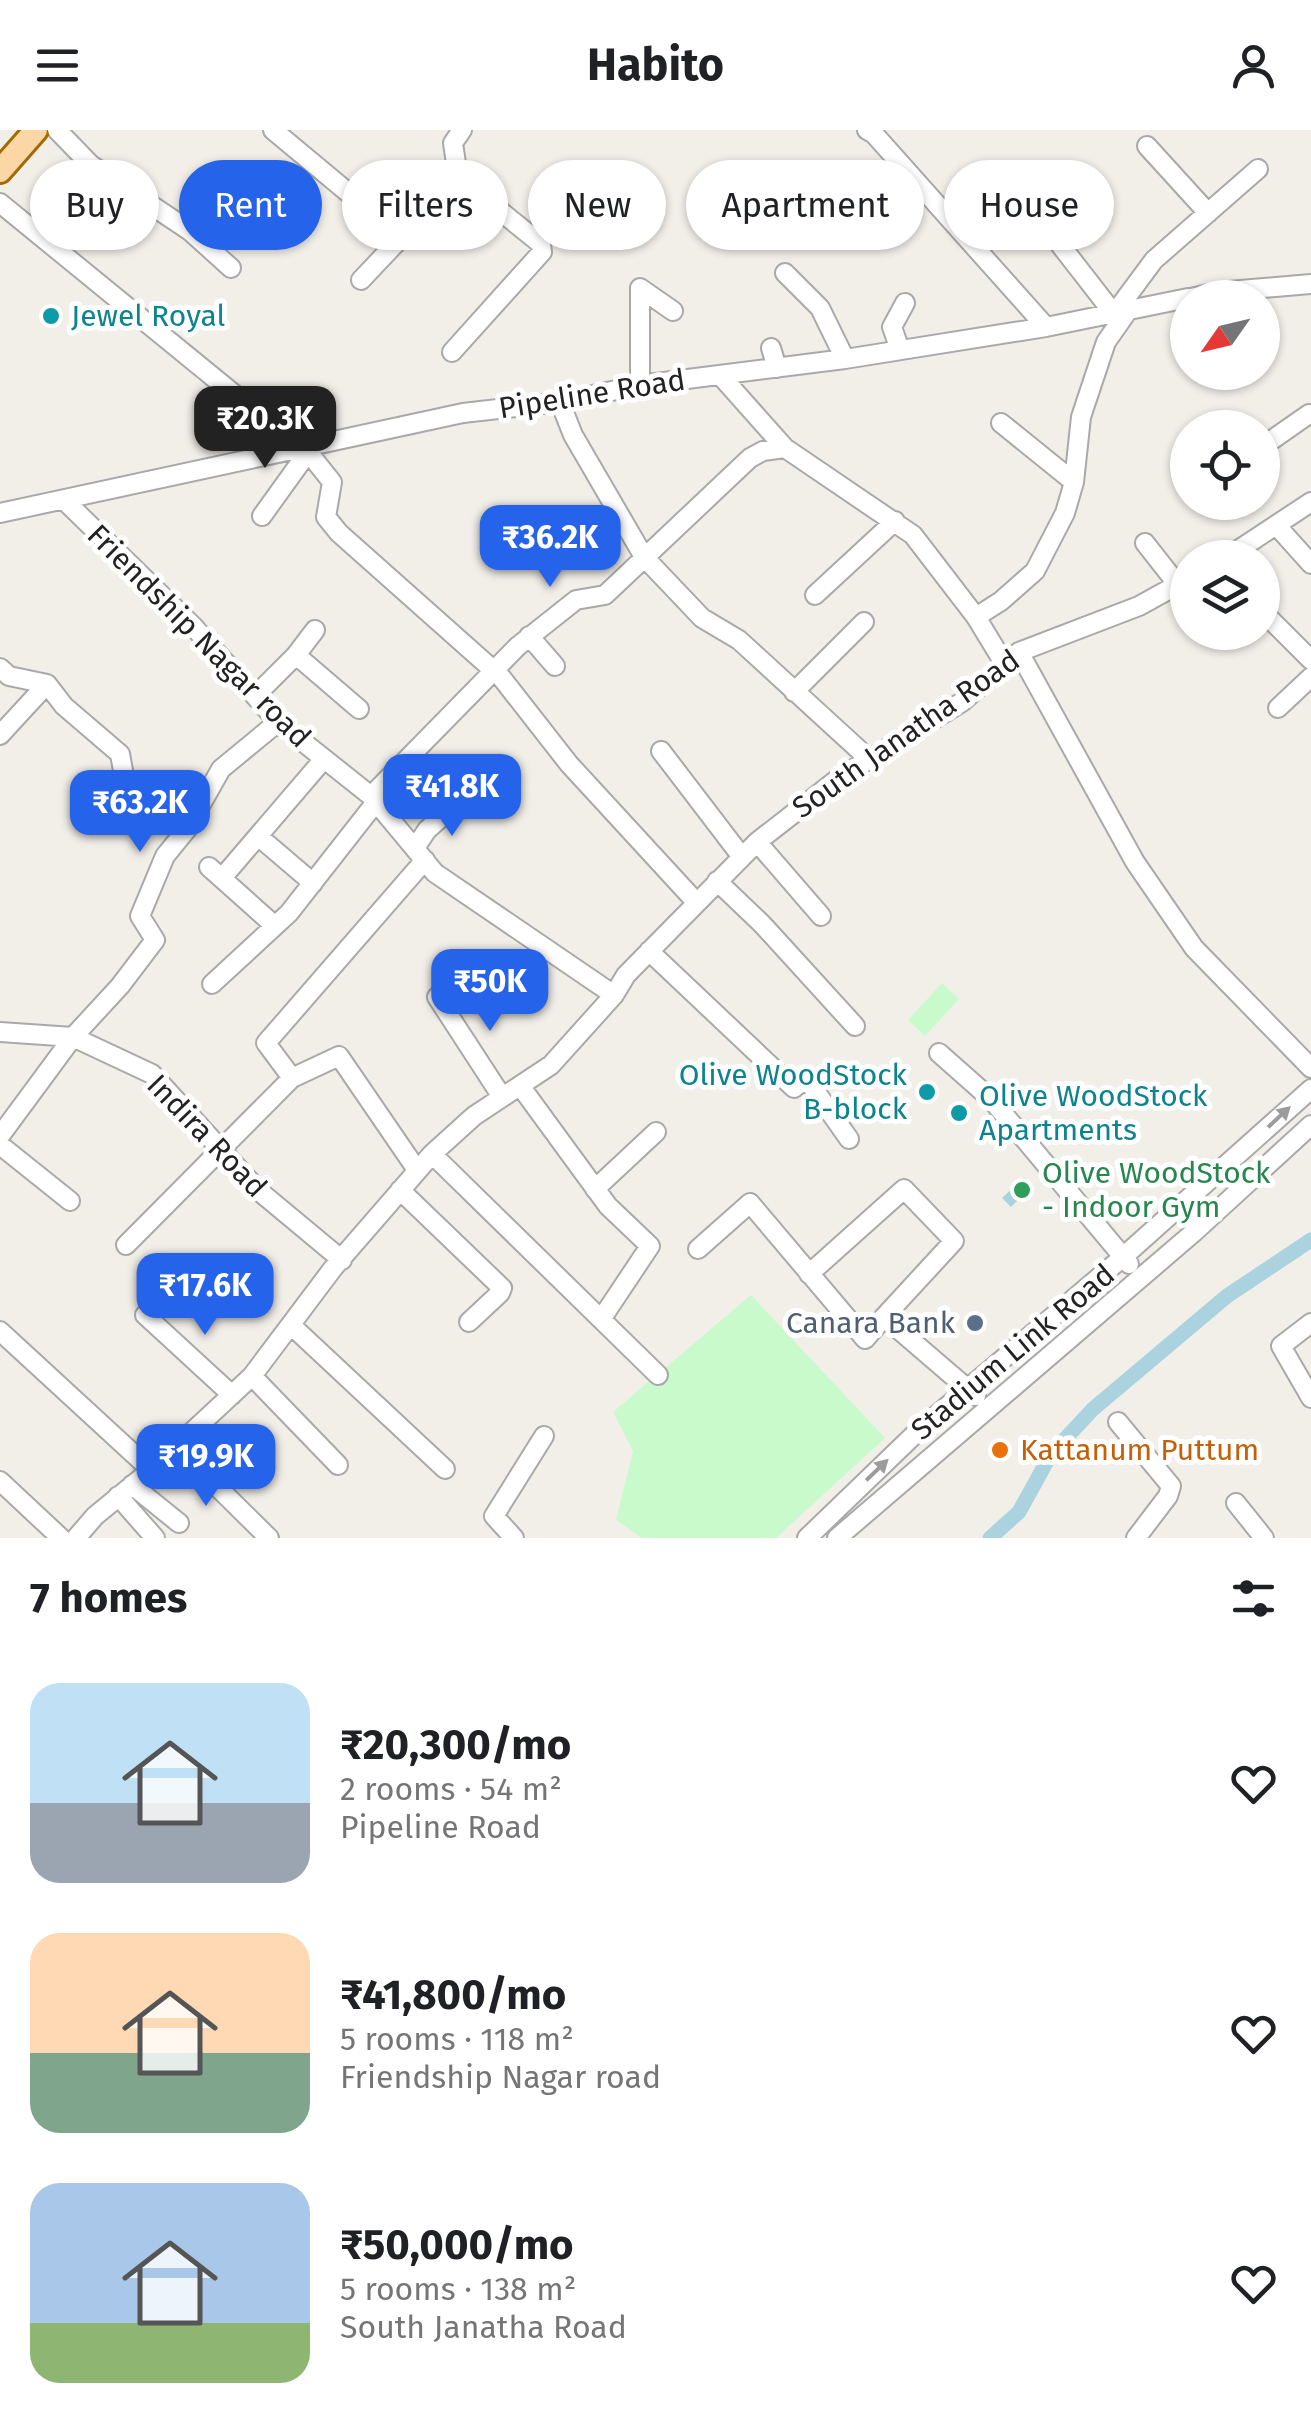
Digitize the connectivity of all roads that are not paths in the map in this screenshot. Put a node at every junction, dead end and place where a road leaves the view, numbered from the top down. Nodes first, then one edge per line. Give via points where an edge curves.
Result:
1 (36, 130) edge
2 (57, 130) edge
3 (272, 130) edge
4 (462, 130) edge
5 (867, 130) edge
6 (1148, 146) dead end
7 (455, 160) edge
8 (1258, 169) dead end
9 (0, 171) edge
10 (342, 188) edge
11 (0, 202) edge
12 (1208, 212) junction
13 (508, 218) edge
14 (390, 250) edge
15 (1067, 250) edge
16 (231, 268) dead end
17 (785, 273) dead end
18 (362, 280) dead end
19 (1311, 284) edge
20 (1280, 287) edge
21 (1170, 302) edge
22 (905, 303) dead end
23 (673, 312) dead end
24 (1120, 313) junction
25 (1046, 327) junction
26 (771, 348) dead end
27 (900, 350) junction
28 (452, 352) dead end
29 (844, 360) junction
30 (776, 368) junction
31 (720, 375) junction
32 (640, 385) junction
33 (560, 402) junction
34 (1311, 415) edge
35 (1001, 423) dead end
36 (1280, 434) edge
37 (786, 448) junction
38 (304, 449) junction
39 (1074, 482) junction
40 (64, 500) junction
41 (1311, 502) edge
42 (0, 513) edge
43 (262, 516) dead end
44 (895, 521) junction
45 (1276, 525) junction
46 (1253, 540) edge
47 (1144, 544) dead end
48 (644, 557) junction
49 (1311, 564) edge
50 (1170, 569) edge
51 (1170, 589) edge
52 (815, 595) dead end
53 (976, 617) junction
54 (864, 622) dead end
55 (1280, 628) edge
56 (315, 630) dead end
57 (529, 636) junction
58 (296, 655) junction
59 (1011, 658) junction
60 (1311, 660) edge
61 (555, 666) dead end
62 (0, 668) edge
63 (492, 669) junction
64 (1311, 678) edge
65 (47, 684) junction
66 (794, 692) junction
67 (255, 696) junction
68 (1278, 708) dead end
69 (359, 709) dead end
70 (278, 722) junction
71 (0, 735) edge
72 (661, 751) dead end
73 (323, 760) junction
74 (869, 760) junction
75 (440, 777) dead end
76 (374, 799) junction
77 (186, 829) junction
78 (258, 836) junction
79 (758, 842) junction
80 (420, 854) junction
81 (742, 857) junction
82 (718, 881) junction
83 (312, 882) junction
84 (696, 902) junction
85 (821, 916) dead end
86 (274, 926) junction
87 (649, 951) junction
88 (212, 984) dead end
89 (614, 995) junction
90 (437, 997) dead end
91 (854, 1026) dead end
92 (0, 1032) edge
93 (73, 1037) junction
94 (939, 1053) dead end
95 (1311, 1068) edge
96 (292, 1078) junction
97 (520, 1087) junction
98 (1311, 1089) edge
99 (502, 1097) junction
100 (1311, 1125) edge
101 (656, 1132) dead end
102 (0, 1136) edge
103 (850, 1139) dead end
104 (0, 1146) edge
105 (221, 1150) junction
106 (432, 1154) junction
107 (416, 1170) junction
108 (595, 1189) junction
109 (400, 1190) junction
110 (70, 1201) dead end
111 (126, 1245) dead end
112 (698, 1249) dead end
113 (1124, 1257) junction
114 (342, 1260) junction
115 (808, 1274) junction
116 (1140, 1278) junction
117 (145, 1315) dead end
118 (884, 1316) junction
119 (602, 1318) junction
120 (469, 1322) dead end
121 (1311, 1323) edge
122 (292, 1326) junction
123 (0, 1331) edge
124 (658, 1375) dead end
125 (252, 1376) junction
126 (968, 1389) junction
127 (232, 1395) junction
128 (1311, 1398) edge
129 (987, 1407) junction
130 (1118, 1422) dead end
131 (544, 1436) dead end
132 (176, 1446) junction
133 (338, 1465) dead end
134 (445, 1469) dead end
135 (151, 1470) junction
136 (0, 1481) edge
137 (125, 1490) junction
138 (1236, 1503) dead end
139 (180, 1523) dead end
140 (61, 1538) edge
141 (76, 1538) edge
142 (155, 1538) edge
143 (269, 1538) edge
144 (514, 1538) edge
145 (806, 1538) edge
146 (836, 1538) edge
147 (1136, 1538) edge
148 (1264, 1538) edge

1 - 9 main road
2 - 16 street via 91,165 190,231
3 - 10 street
4 - 7 street via 452,143
5 - 25 street
6 - 12 street
8 - 12 street
11 - 38 street
12 - 24 street via 1154,260
13 - 28 street via 542,252
14 - 18 street
15 - 24 street
17 - 29 street via 820,308
19 - 20 street, Pipeline Road
21 - 24 street, Pipeline Road
22 - 27 street via 892,326
23 - 32 street via 640,288
24 - 25 street, Pipeline Road
24 - 39 street via 1081,417
25 - 27 street, Pipeline Road
26 - 30 street
27 - 29 street, Pipeline Road
29 - 30 street, Pipeline Road
30 - 31 street, Pipeline Road
31 - 32 street, Pipeline Road
31 - 37 street
32 - 33 street, Pipeline Road
33 - 38 street, Pipeline Road via 463,413
33 - 48 street via 572,435
34 - 36 street
35 - 39 street
37 - 44 street
37 - 48 street via 750,458
38 - 40 street, Pipeline Road
38 - 43 street
38 - 63 street via 332,482 326,516 339,533
39 - 53 street via 1035,570
40 - 42 street, Pipeline Road
40 - 67 street, Friendship Nagar road via 194,626
41 - 45 street
44 - 52 street
44 - 53 street
45 - 46 street
45 - 49 street
47 - 50 street
48 - 57 street via 605,595 576,600
48 - 66 street via 702,618 738,640
51 - 59 street, South Janatha Road
53 - 59 street
54 - 66 street
55 - 60 street
56 - 58 street
57 - 61 street
57 - 63 street
58 - 67 street
58 - 69 street
59 - 74 street, South Janatha Road via 962,702
59 - 95 street via 1194,948
62 - 65 street
63 - 76 street
63 - 84 street
64 - 68 street
65 - 71 street
65 - 77 street via 120,754 124,776
66 - 74 street
67 - 70 street, Friendship Nagar road
70 - 73 street, Friendship Nagar road
70 - 77 street via 221,768
72 - 81 street
73 - 76 street, Friendship Nagar road
73 - 78 street
74 - 79 street, South Janatha Road
75 - 80 street via 459,801 427,830
76 - 80 street, Friendship Nagar road
76 - 83 street
77 - 93 street via 166,856 140,916 154,940
78 - 83 street
78 - 86 street via 215,873
79 - 81 street, South Janatha Road
79 - 85 street
80 - 89 street, Friendship Nagar road via 477,904
80 - 96 street via 266,1042
81 - 82 street, South Janatha Road
82 - 84 street, South Janatha Road
82 - 91 street
83 - 86 street
84 - 87 street, South Janatha Road
86 - 88 street
87 - 89 street, South Janatha Road
87 - 103 street via 794,1088 806,1078
89 - 97 street, South Janatha Road via 551,1066
90 - 99 street
92 - 93 street, Indira Road
93 - 102 street
93 - 105 street, Indira Road via 152,1074
94 - 113 street via 991,1099
96 - 105 street
96 - 107 street via 339,1056
97 - 99 street, South Janatha Road
97 - 108 street
113 -> 98 street, Stadium Link Road
99 - 106 street, South Janatha Road
100 - 116 street, Stadium Link Road
101 - 108 street
104 - 110 street
105 - 111 street
105 - 114 street, Indira Road
106 - 107 street, South Janatha Road
106 - 119 street
107 - 109 street, South Janatha Road
108 - 119 street via 650,1246
109 - 114 street, South Janatha Road
109 - 120 street via 502,1288
112 - 115 street via 750,1203
113 - 116 street
113 - 126 street, Stadium Link Road
114 - 122 street, South Janatha Road
115 - 118 street via 865,1339
115 - 118 street via 904,1189 954,1241
116 - 129 street, Stadium Link Road
117 - 127 street
118 - 126 street
119 - 124 street
121 - 128 street via 1281,1346
122 - 125 street, South Janatha Road
122 - 134 street
123 - 135 street
125 - 127 street, South Janatha Road
125 - 133 street
126 - 129 street
145 -> 126 street, Stadium Link Road
127 - 132 street, South Janatha Road
129 - 146 street, Stadium Link Road
130 - 147 street via 1171,1486
131 - 144 street via 494,1516
132 - 135 street, South Janatha Road
132 - 143 street
135 - 137 street, South Janatha Road
136 - 140 street
137 - 139 street
137 - 141 street, South Janatha Road
137 - 142 street
138 - 148 street

